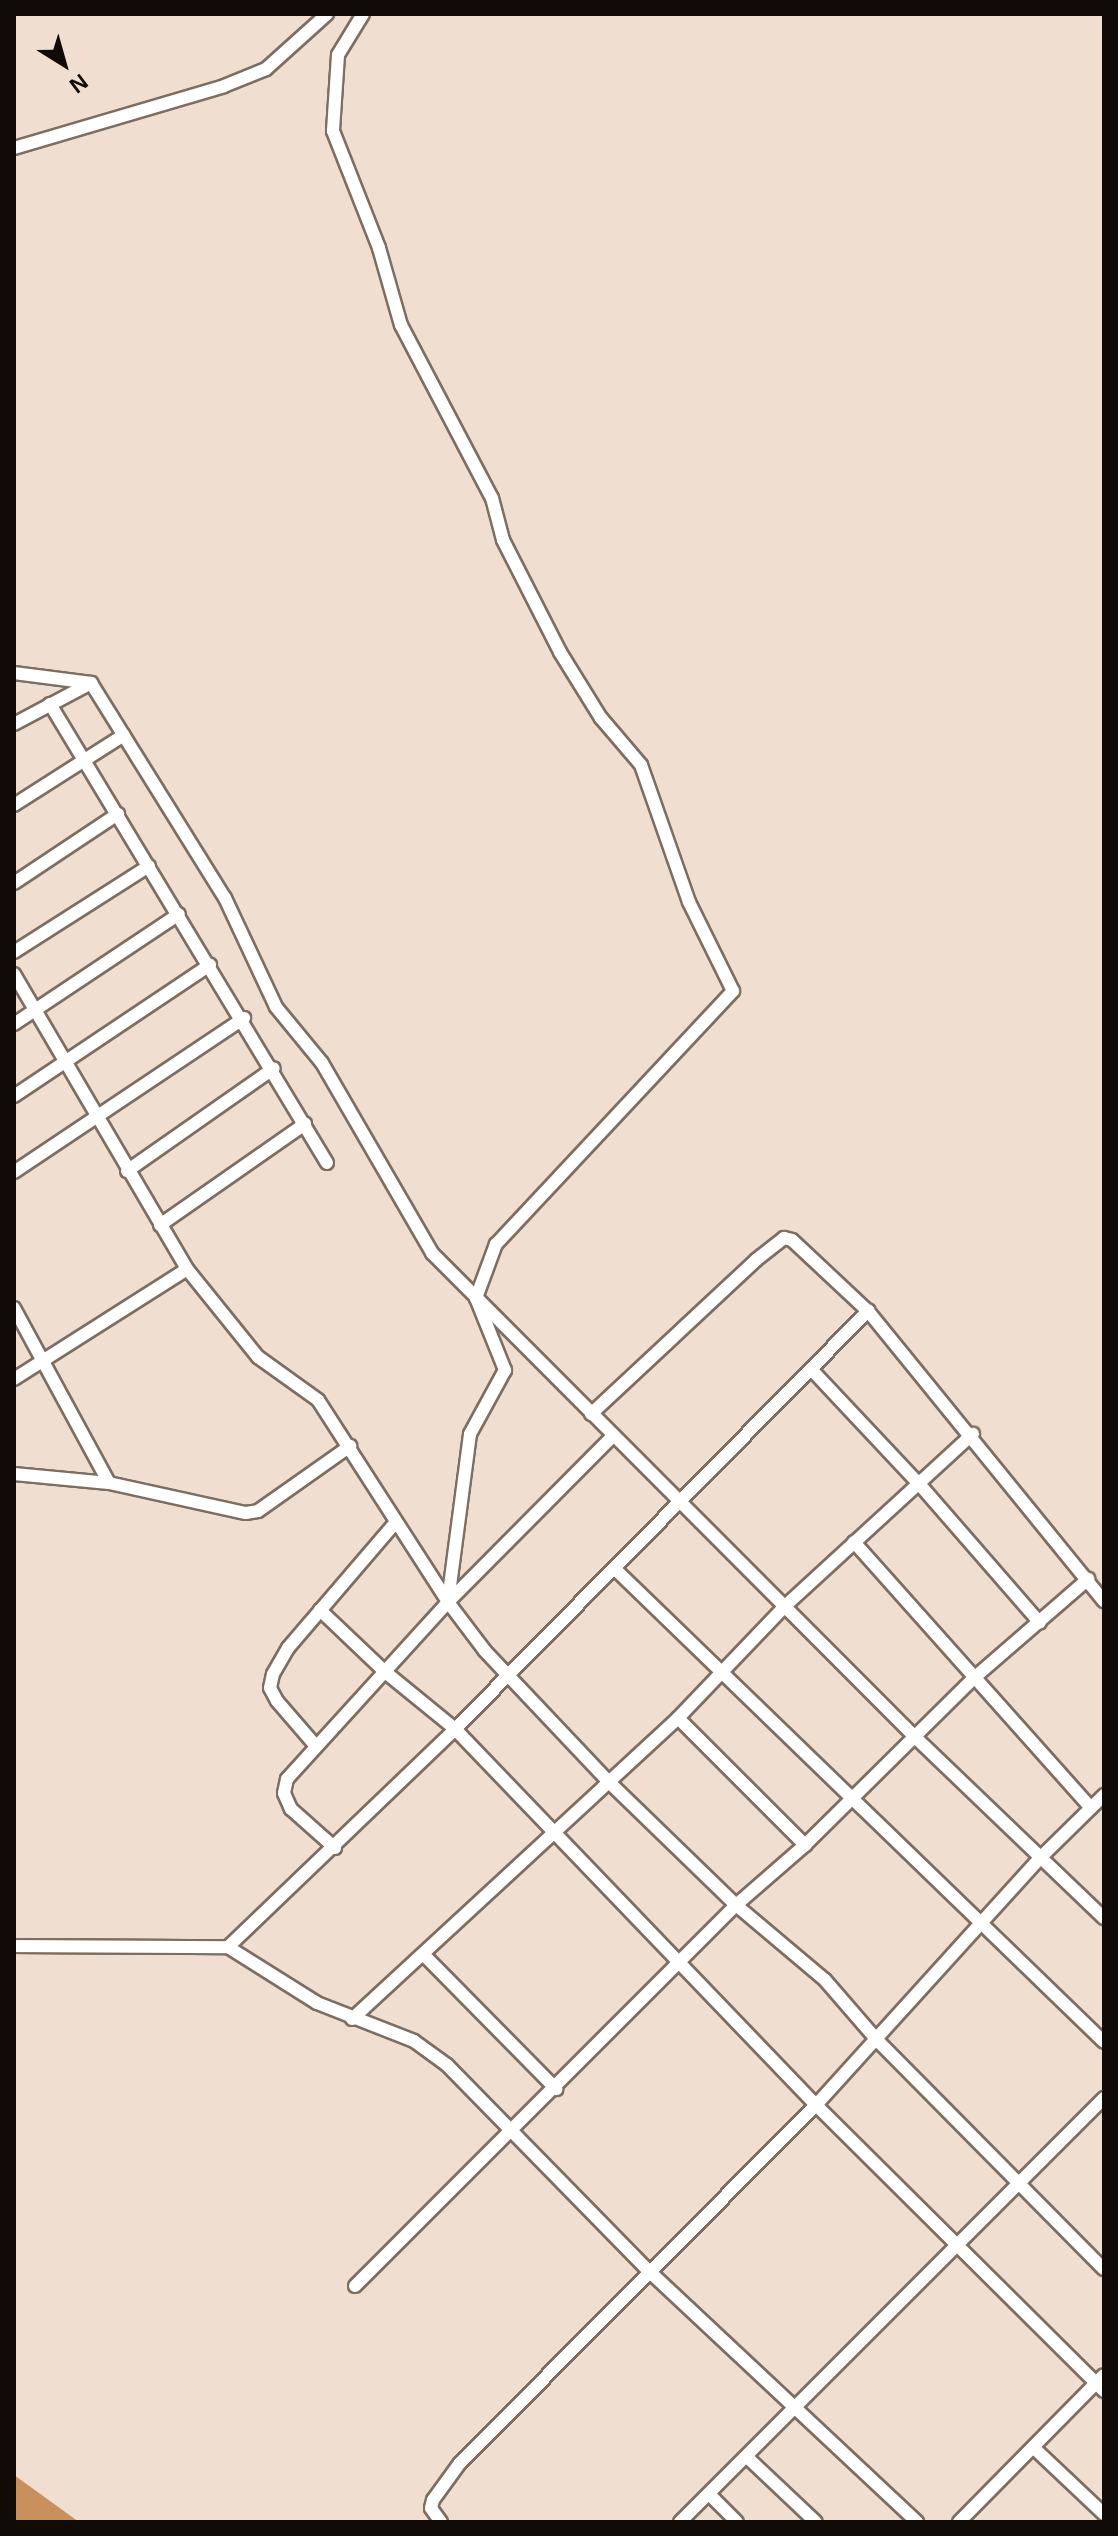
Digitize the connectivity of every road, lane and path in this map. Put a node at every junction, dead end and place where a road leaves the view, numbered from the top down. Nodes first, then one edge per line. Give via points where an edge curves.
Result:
1 (327, 14) edge
2 (363, 14) edge
3 (14, 148) edge
4 (14, 673) edge
5 (91, 683) junction
6 (50, 704) junction
7 (14, 724) edge
8 (124, 735) junction
9 (86, 762) junction
10 (14, 805) edge
11 (118, 814) junction
12 (149, 866) junction
13 (14, 883) edge
14 (179, 914) junction
15 (14, 952) edge
16 (210, 965) junction
17 (14, 974) edge
18 (33, 1011) junction
19 (244, 1018) junction
20 (14, 1024) edge
21 (63, 1064) junction
22 (274, 1068) junction
23 (14, 1096) edge
24 (94, 1117) junction
25 (305, 1124) junction
26 (327, 1163) dead end
27 (127, 1171) junction
28 (14, 1172) edge
29 (160, 1225) junction
30 (187, 1269) junction
31 (476, 1298) junction
32 (14, 1308) edge
33 (868, 1311) junction
34 (43, 1360) junction
35 (811, 1369) junction
36 (14, 1379) edge
37 (591, 1414) junction
38 (973, 1434) junction
39 (613, 1436) junction
40 (350, 1446) junction
41 (14, 1474) edge
42 (109, 1483) junction
43 (921, 1486) junction
44 (680, 1504) junction
45 (395, 1523) junction
46 (854, 1542) junction
47 (615, 1569) junction
48 (1088, 1579) junction
49 (1104, 1601) edge
50 (448, 1602) junction
51 (785, 1606) junction
52 (320, 1610) junction
53 (1040, 1623) junction
54 (384, 1671) junction
55 (719, 1673) junction
56 (508, 1676) junction
57 (975, 1677) junction
58 (678, 1718) junction
59 (455, 1729) junction
60 (914, 1736) junction
61 (315, 1745) junction
62 (609, 1782) junction
63 (1104, 1795) edge
64 (852, 1798) junction
65 (1091, 1808) junction
66 (555, 1832) junction
67 (805, 1845) junction
68 (335, 1848) junction
69 (1040, 1858) junction
70 (736, 1905) junction
71 (1104, 1918) edge
72 (981, 1921) junction
73 (14, 1946) edge
74 (228, 1947) junction
75 (423, 1954) junction
76 (681, 1962) junction
77 (352, 2019) junction
78 (877, 2040) junction
79 (1104, 2042) edge
80 (556, 2089) junction
81 (1104, 2098) edge
82 (816, 2105) junction
83 (514, 2132) junction
84 (1022, 2181) junction
85 (957, 2246) junction
86 (1104, 2269) edge
87 (650, 2272) junction
88 (355, 2286) dead end
89 (1102, 2383) edge
90 (799, 2407) junction
91 (1035, 2449) junction
92 (748, 2458) junction
93 (710, 2495) junction
94 (1104, 2514) edge
95 (441, 2522) edge
96 (680, 2522) edge
97 (737, 2522) edge
98 (816, 2522) edge
99 (917, 2522) edge
100 (959, 2522) edge

1 - 3 street via 266,69
2 - 31 street via 338,55 333,131 379,248 401,325 492,498 503,540 560,652 601,718 641,765 689,902 733,991 505,1233
4 - 5 street
5 - 6 street
5 - 8 street
6 - 7 street
6 - 9 street
8 - 9 street
8 - 31 street via 225,898 276,1007 345,1098 432,1253
9 - 10 street
9 - 11 street
11 - 12 street
11 - 13 street
12 - 14 street
12 - 15 street
14 - 16 street
14 - 18 street
16 - 19 street
16 - 21 street
17 - 18 street
18 - 20 street
18 - 21 street
19 - 22 street
19 - 24 street
21 - 23 street
21 - 24 street
22 - 25 street
22 - 27 street
24 - 27 street
24 - 28 street
25 - 26 street
25 - 29 street
27 - 29 street
29 - 30 street
30 - 34 street
30 - 40 street via 258,1357 318,1400
31 - 37 street
31 - 50 street via 505,1370 470,1434
32 - 34 street
33 - 35 street
33 - 37 street via 784,1238
33 - 38 street
34 - 36 street
34 - 42 street
35 - 43 street
35 - 44 street
37 - 39 street
38 - 43 street
38 - 48 street
39 - 44 street
39 - 50 street
40 - 42 street via 258,1511 246,1513
40 - 45 street
41 - 42 street
43 - 46 street
43 - 53 street
44 - 47 street
44 - 51 street
45 - 50 street
45 - 52 street
46 - 51 street
46 - 57 street
47 - 55 street
47 - 56 street
48 - 49 street
48 - 53 street
50 - 54 street
50 - 56 street
51 - 55 street
51 - 60 street
52 - 54 street
52 - 61 street via 288,1648 270,1688
53 - 57 street
54 - 59 street
54 - 61 street
55 - 58 street
55 - 64 street
56 - 59 street
56 - 62 street
57 - 60 street
57 - 65 street
58 - 62 street
58 - 67 street
59 - 66 street
59 - 68 street
60 - 64 street
60 - 69 street
61 - 68 street via 287,1779 284,1793 291,1809
62 - 66 street
62 - 70 street
63 - 65 street
64 - 67 street
64 - 72 street
65 - 69 street
66 - 75 street
66 - 76 street
67 - 70 street
68 - 74 street
69 - 71 street
69 - 72 street
70 - 76 street
70 - 78 street via 815,1970
72 - 78 street
72 - 79 street
73 - 74 street
74 - 77 street
75 - 77 street
75 - 80 street
76 - 80 street
76 - 82 street
77 - 83 street via 414,2041 447,2065
78 - 82 street
78 - 84 street
80 - 83 street
81 - 84 street
82 - 85 street
82 - 87 street
83 - 87 street
83 - 88 street
84 - 85 street
84 - 86 street
85 - 89 street
85 - 90 street
87 - 90 street
87 - 95 street via 448,2477 431,2508
89 - 91 street
90 - 92 street
90 - 99 street
91 - 94 street
91 - 100 street via 987,2489
92 - 93 street
92 - 98 street
93 - 96 street
93 - 97 street

